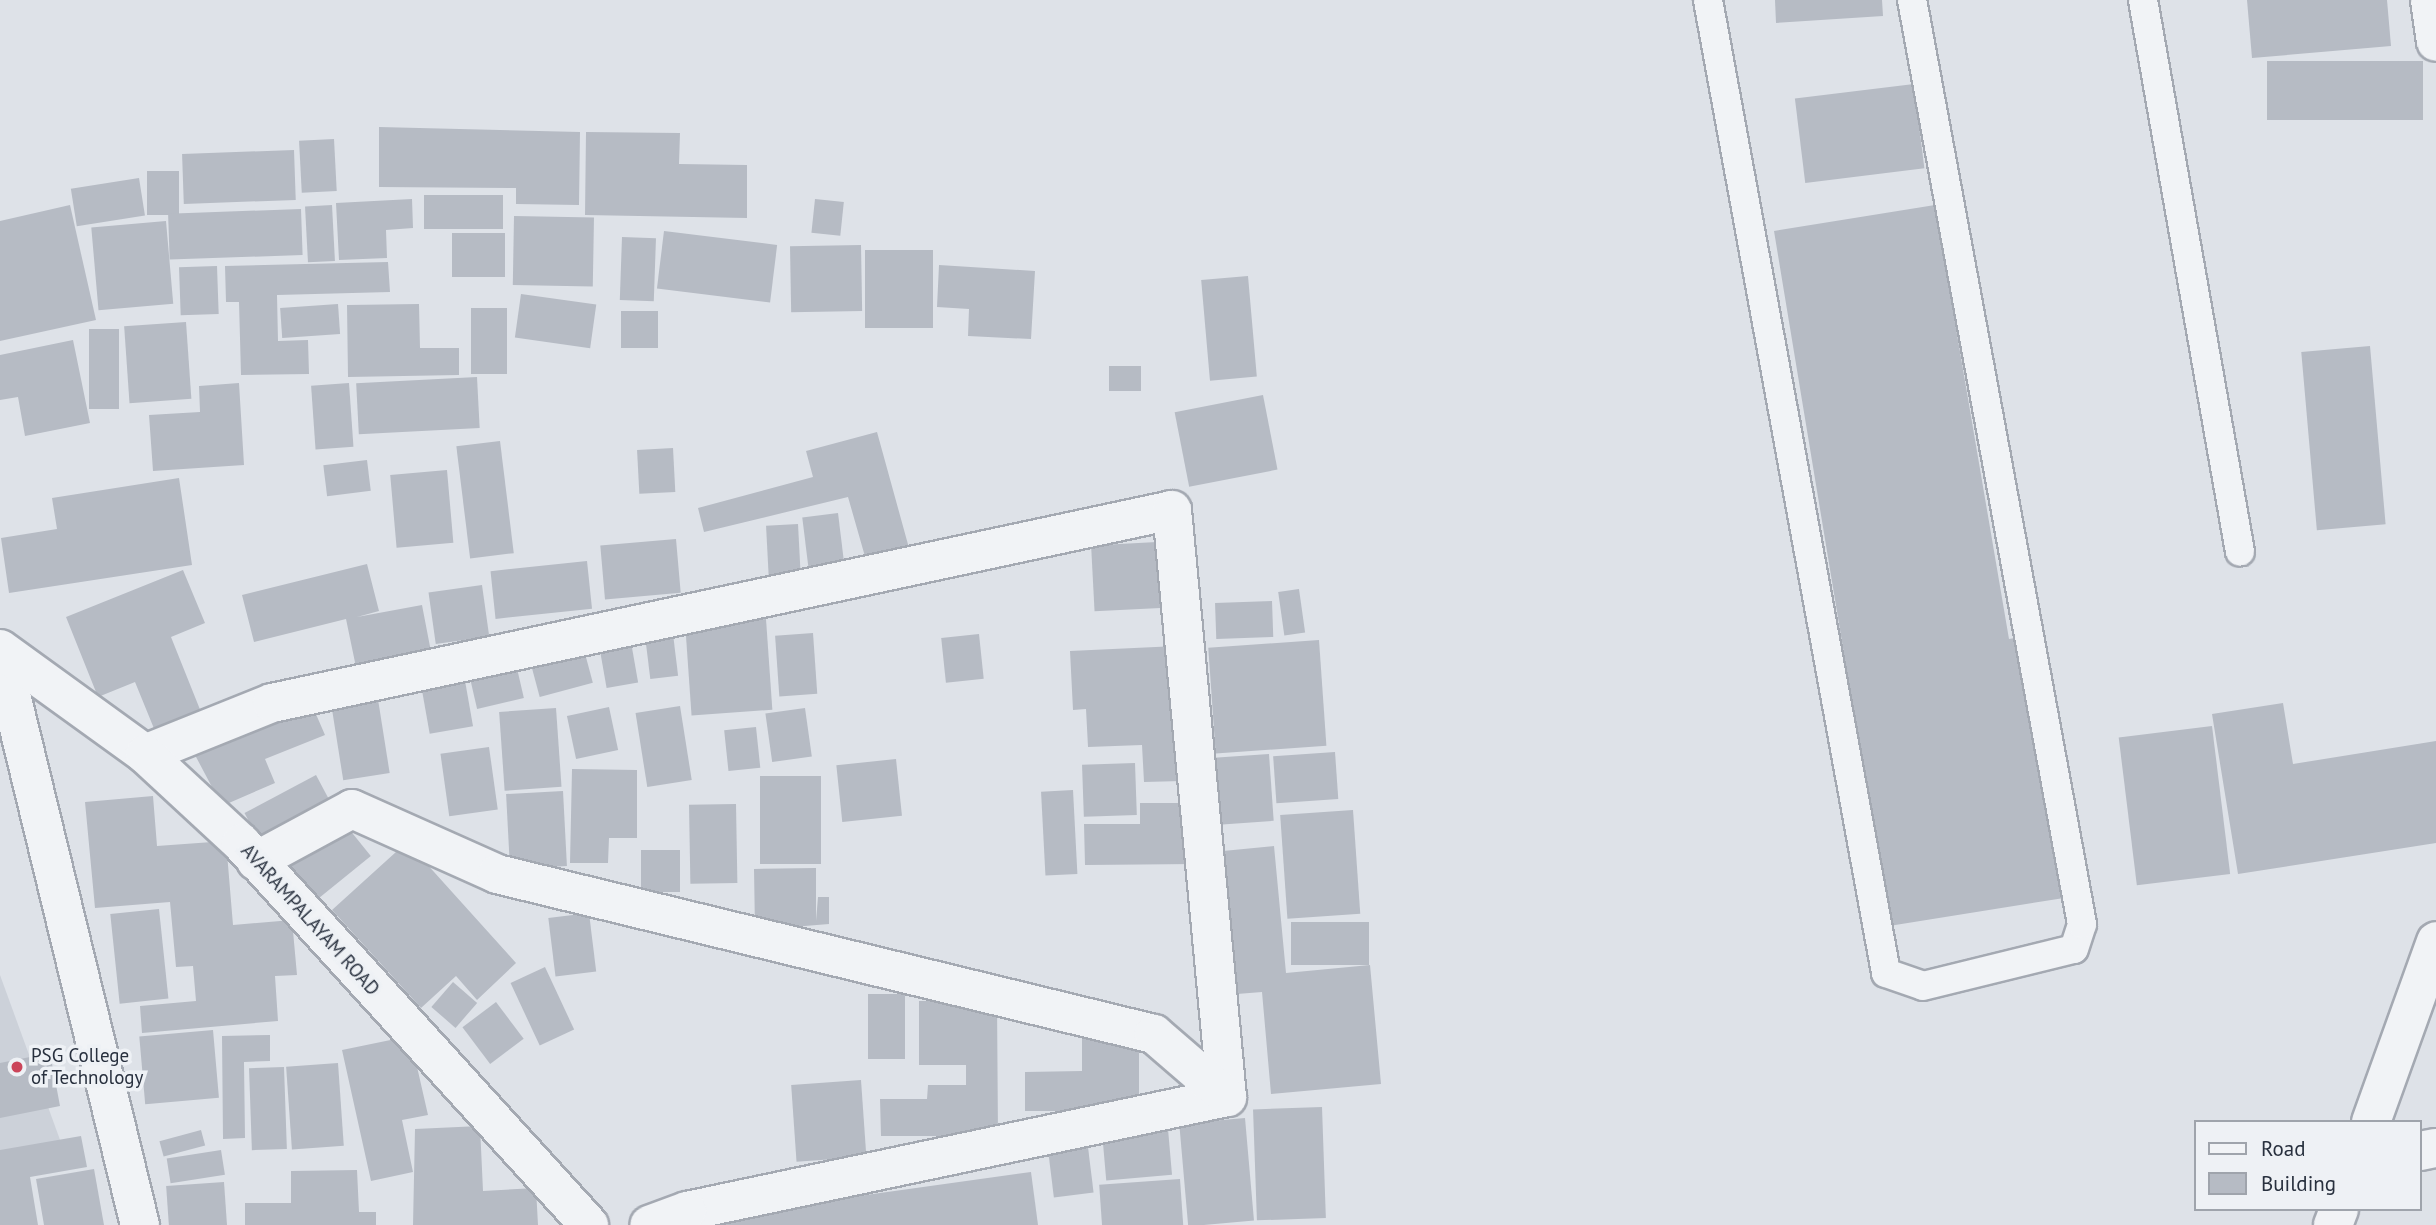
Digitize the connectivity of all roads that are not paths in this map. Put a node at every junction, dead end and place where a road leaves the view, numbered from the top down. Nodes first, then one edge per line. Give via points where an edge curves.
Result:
1 (1708, 0) edge
2 (1912, 0) edge
3 (2143, 0) edge
4 (2430, 0) edge
5 (2436, 42) edge
6 (2240, 552) dead end
7 (0, 649) edge
8 (145, 754) junction
9 (256, 861) junction
10 (2436, 941) edge
11 (1227, 1097) junction
12 (2372, 1120) edge
13 (140, 1225) edge
14 (589, 1225) edge
15 (649, 1225) edge

1 - 2 lane via 1886,973 1923,986 2074,949 2082,924
3 - 6 lane
4 - 5 street
7 - 8 street, AVARAMPALAYAM ROAD
7 - 13 street
8 - 9 street, AVARAMPALAYAM ROAD
8 - 11 street via 272,703 1172,510
9 - 11 street via 352,809 498,874 1154,1034
9 - 14 street, AVARAMPALAYAM ROAD
10 - 12 street
11 - 15 street via 700,1208

